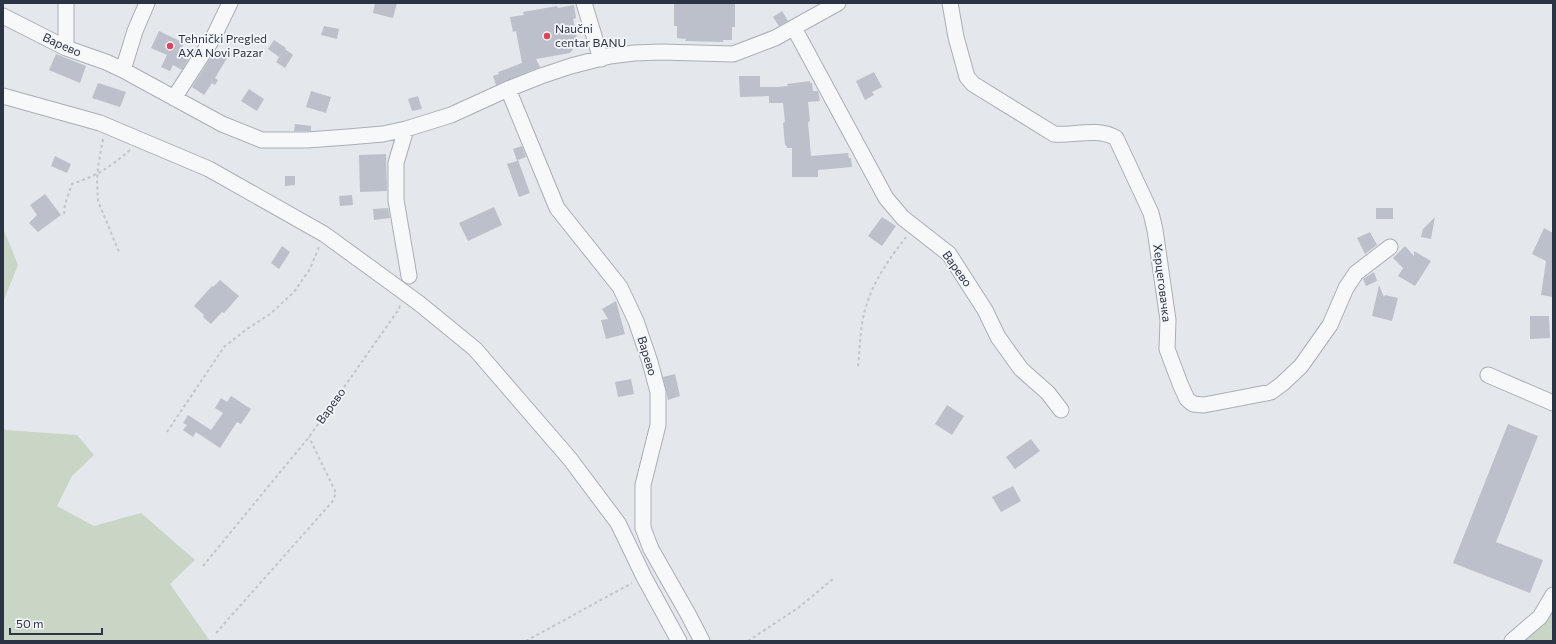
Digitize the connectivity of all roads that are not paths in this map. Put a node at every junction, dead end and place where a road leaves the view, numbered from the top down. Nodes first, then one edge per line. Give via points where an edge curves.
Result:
1 (66, 3) edge
2 (148, 3) edge
3 (230, 3) edge
4 (584, 3) edge
5 (838, 3) edge
6 (950, 3) edge
7 (3, 16) edge
8 (794, 28) junction
9 (66, 48) junction
10 (601, 59) junction
11 (123, 70) junction
12 (508, 89) junction
13 (3, 96) edge
14 (174, 98) junction
15 (406, 129) junction
16 (1390, 247) dead end
17 (409, 276) dead end
18 (1488, 375) dead end
19 (1553, 403) edge
20 (1061, 410) dead end
21 (651, 549) junction
22 (633, 554) junction
23 (1553, 595) edge
24 (679, 641) edge
25 (702, 641) edge
26 (1512, 641) edge

1 - 9 street
2 - 11 street via 135,31
3 - 14 street via 213,38
4 - 10 street
5 - 8 street, Варево
6 - 16 street, Херцеговачка via 967,77 974,84 1054,134 1098,132 1116,138 1151,213 1168,320 1167,349 1187,399 1193,404 1204,405 1271,392 1282,384 1301,366 1330,325 1346,288 1356,274
7 - 9 street, Варево
8 - 10 street, Варево via 733,54 634,53
8 - 20 street, Варево via 886,198 903,218 949,254 985,310 998,337 1021,369 1048,393
9 - 11 street, Варево
10 - 12 street, Варево via 541,76
11 - 14 street, Варево
12 - 15 street, Варево via 451,115
12 - 21 street, Варево via 557,208 620,287 636,321 650,362 658,392 658,425 643,485 643,528
13 - 22 street, bridge via 108,126 209,169 324,234 420,304 475,349 570,458 618,523
14 - 15 street, Варево via 222,124 262,140 348,137
15 - 17 street via 396,163 396,200
18 - 19 street
21 - 22 street
21 - 25 street, Варево
22 - 24 street
23 - 26 street via 1540,616

